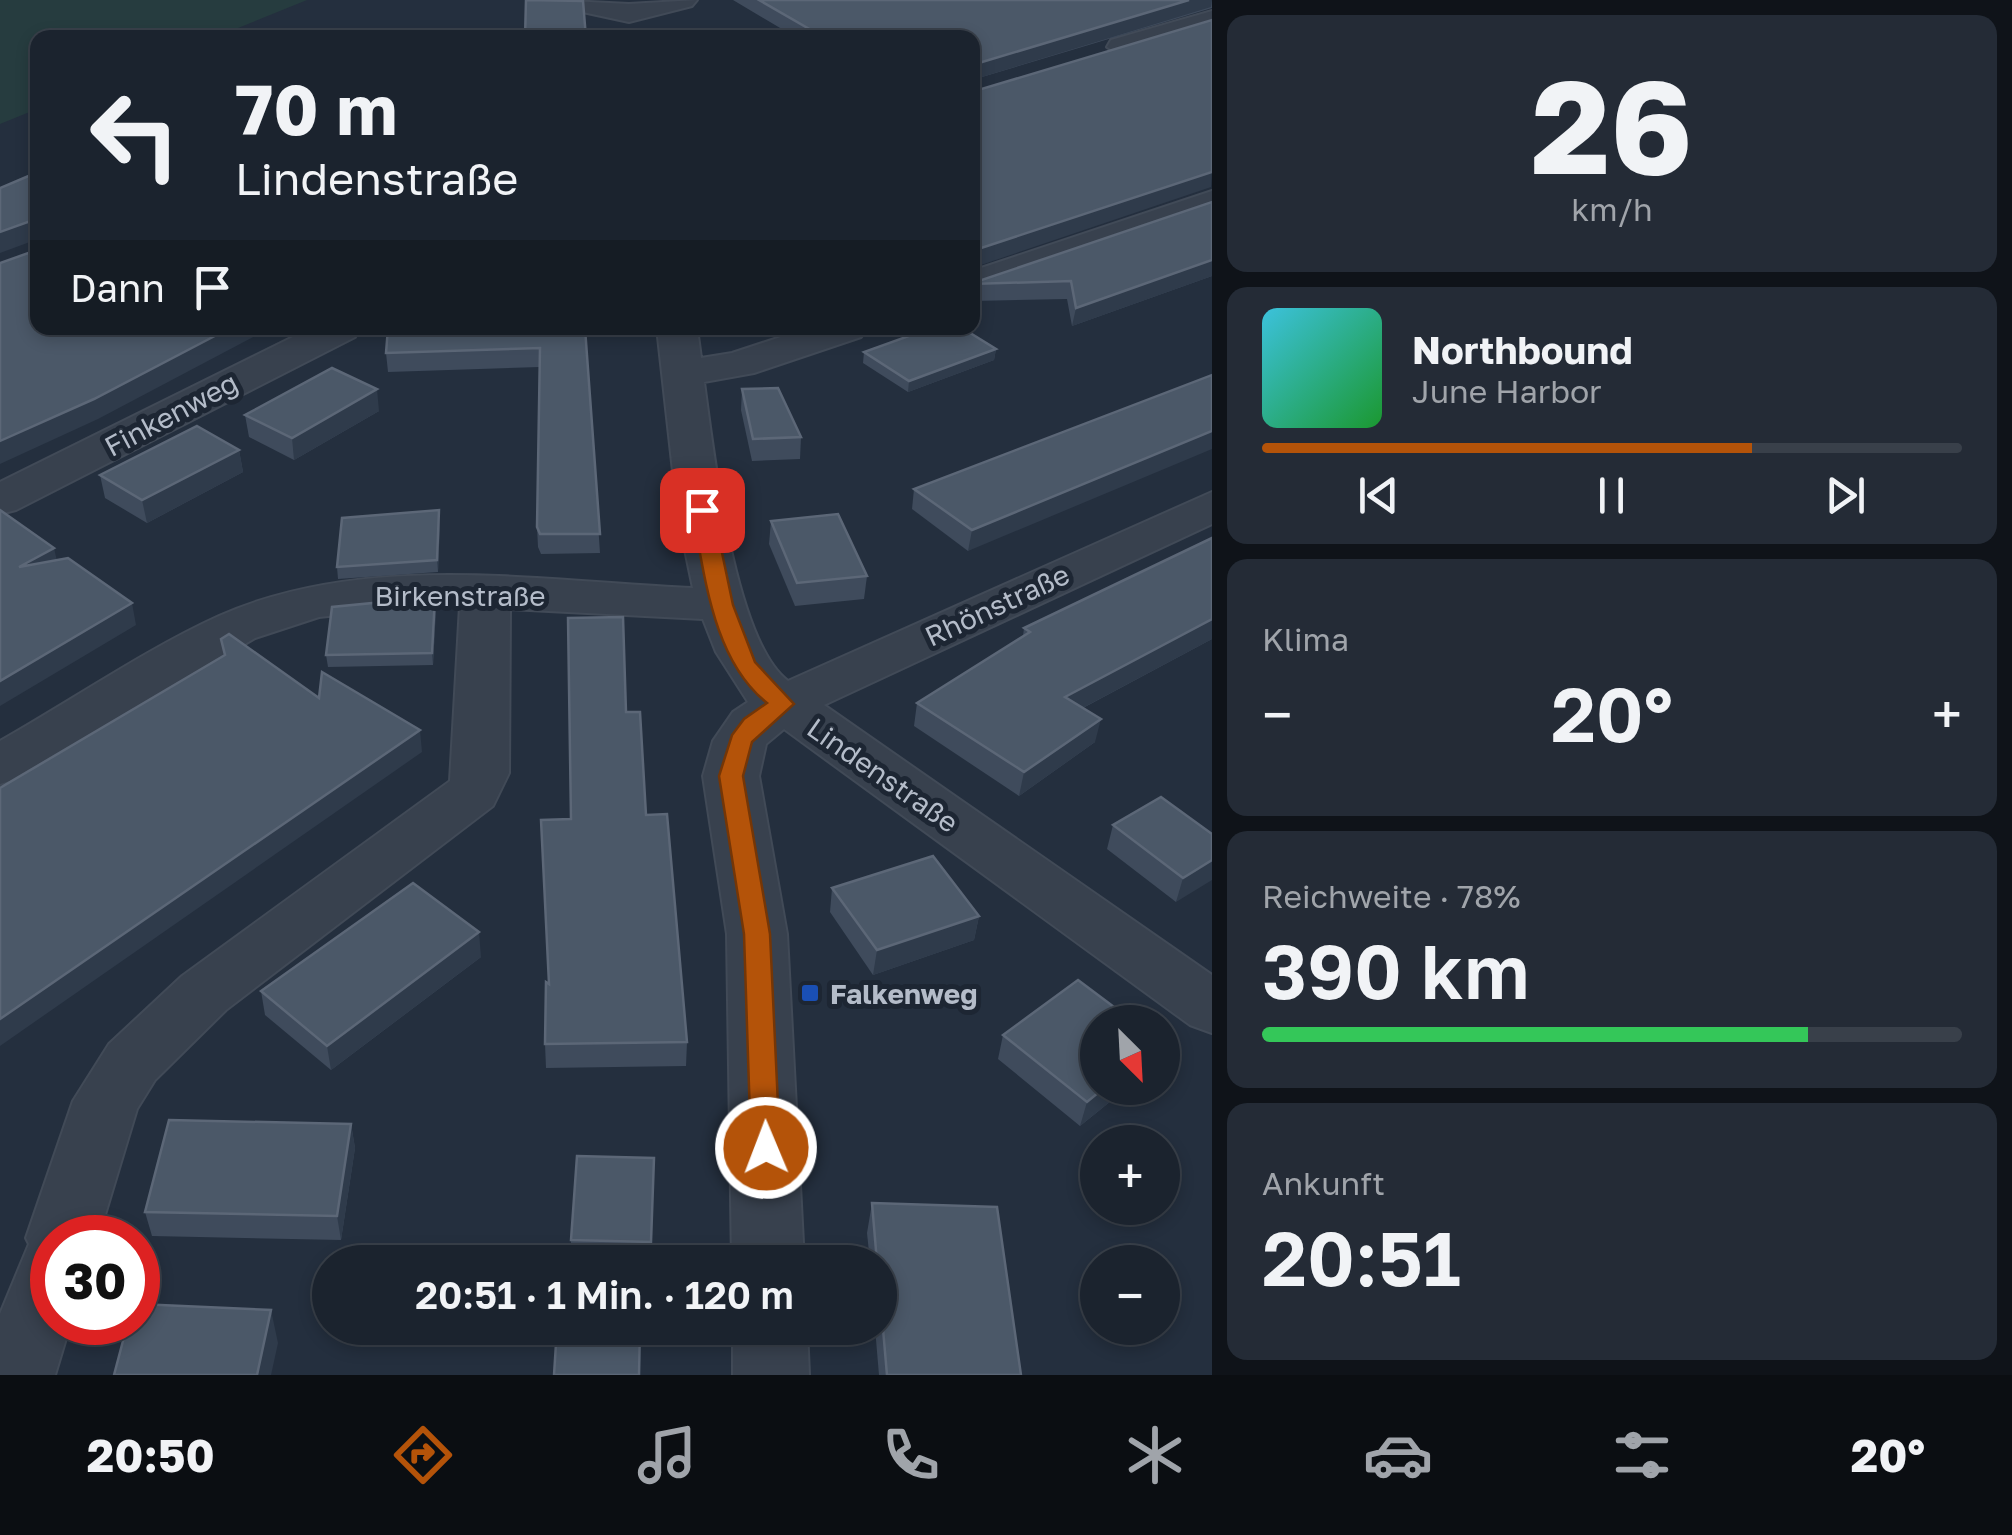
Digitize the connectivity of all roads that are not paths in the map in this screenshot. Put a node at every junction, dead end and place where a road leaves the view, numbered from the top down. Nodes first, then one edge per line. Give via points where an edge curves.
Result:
1 (564, 0) edge
2 (682, 0) edge
3 (1212, 20) edge
4 (634, 26) edge
5 (1101, 54) edge
6 (1212, 202) edge
7 (980, 281) edge
8 (328, 335) edge
9 (826, 335) edge
10 (680, 350) edge
11 (0, 500) edge
12 (1212, 506) edge
13 (485, 592) junction
14 (722, 605) junction
15 (782, 704) junction
16 (0, 765) edge
17 (1212, 1008) edge
18 (69, 1215) edge
19 (767, 1245) edge
20 (770, 1345) edge
21 (771, 1375) edge

1 - 4 street
2 - 4 street
3 - 5 street
6 - 7 street
8 - 11 street, Finkenweg
9 - 10 street via 739,364
10 - 14 street, Lindenstraße
12 - 15 street, Rhönstraße
13 - 14 street, Birkenstraße
13 - 16 street, Birkenstraße via 351,596 237,627
13 - 18 street via 481,773 473,792 204,993 132,1062 106,1102
14 - 15 street, Lindenstraße via 744,663
15 - 17 street, Lindenstraße
15 - 19 street, Rhönstraße via 740,741 731,776 757,934
20 - 21 street

